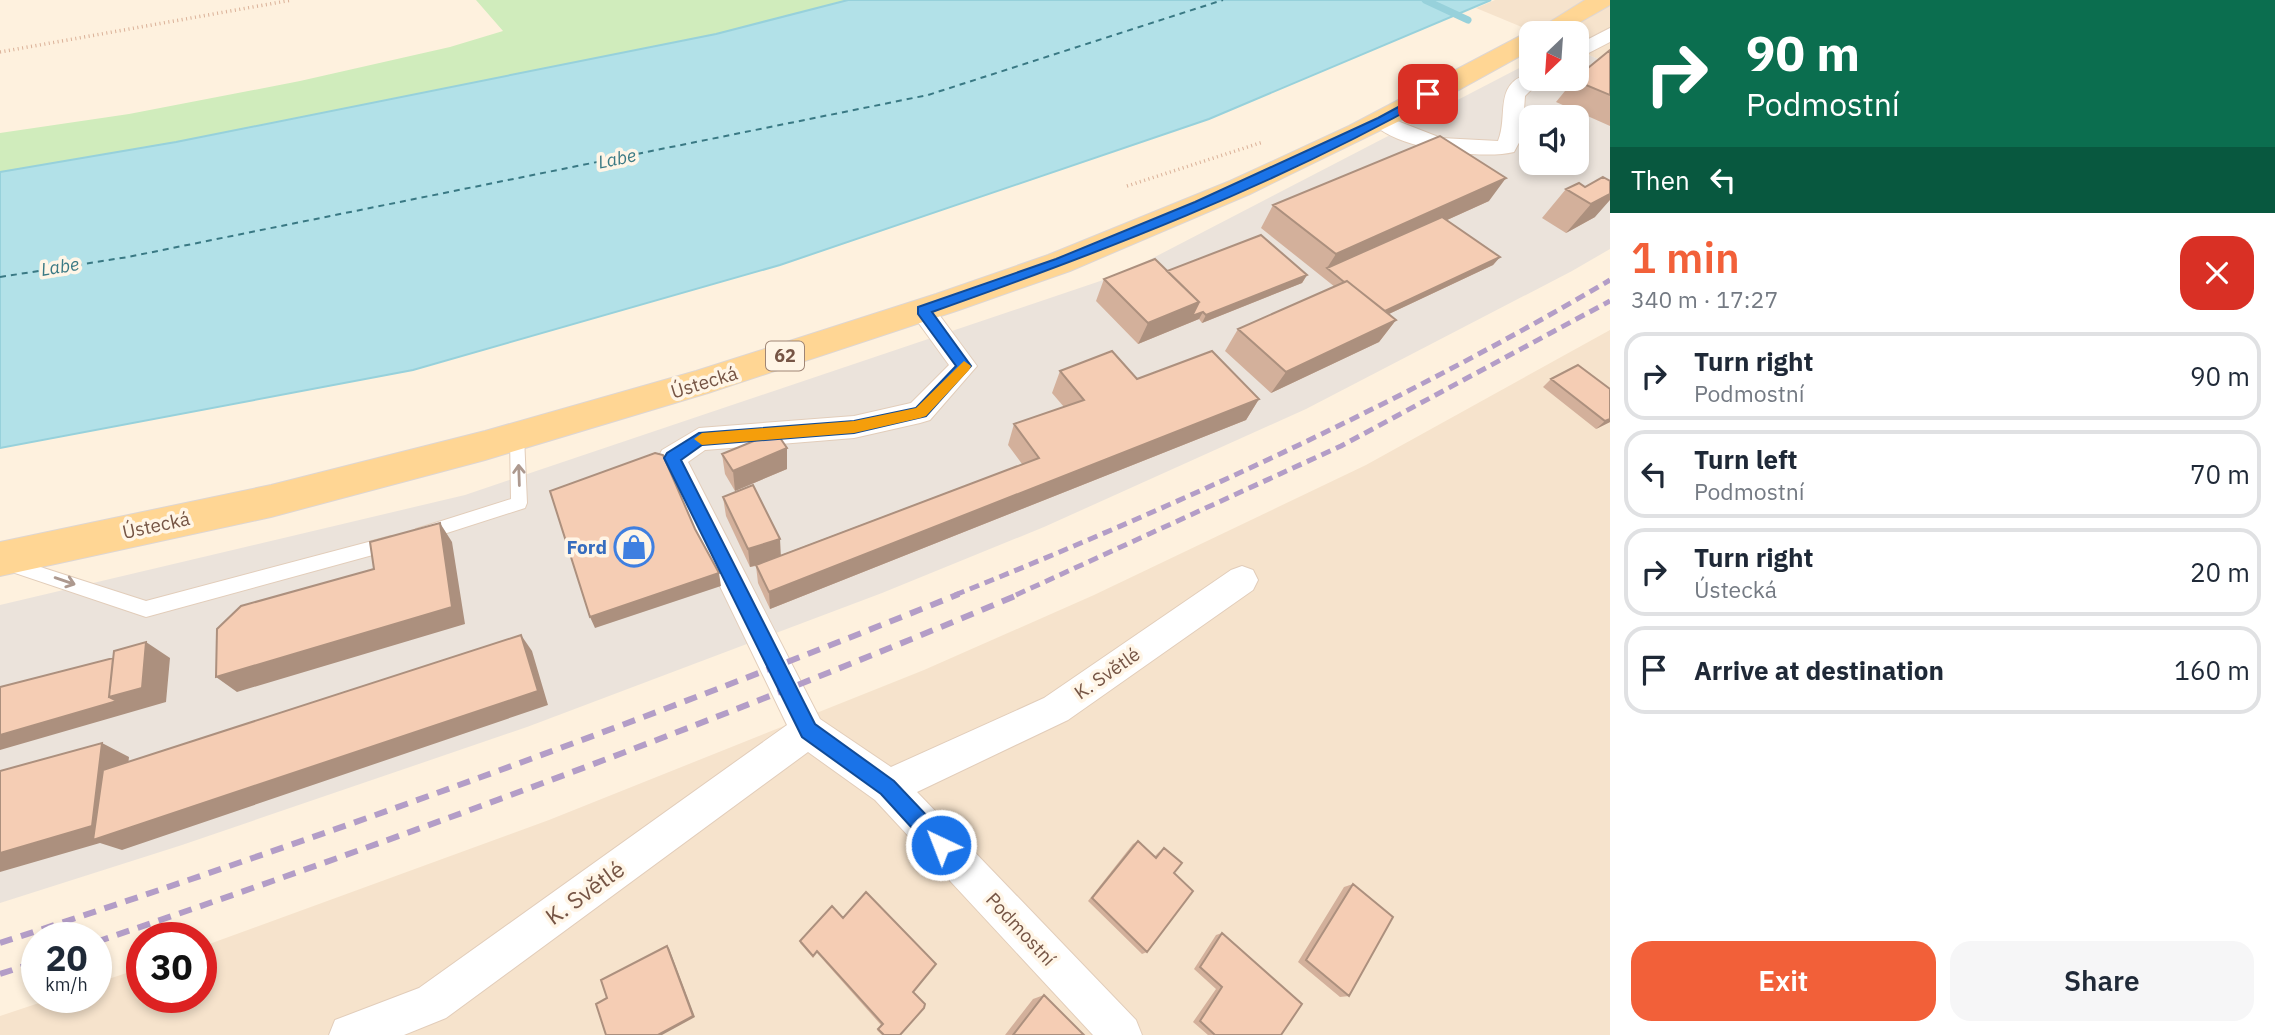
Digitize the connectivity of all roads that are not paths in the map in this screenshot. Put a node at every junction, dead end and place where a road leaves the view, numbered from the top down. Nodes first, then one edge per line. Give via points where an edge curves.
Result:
1 (1602, 0) edge
2 (1565, 21) edge
3 (1610, 34) edge
4 (1589, 46) edge
5 (1519, 47) edge
6 (1519, 87) edge
7 (1382, 121) junction
8 (923, 310) junction
9 (517, 437) junction
10 (0, 560) edge
11 (1242, 580) dead end
12 (808, 731) junction
13 (887, 788) junction
14 (349, 1035) edge
15 (1121, 1035) edge

1 - 2 main road
3 - 4 street
5 - 7 main road, Ústecká / 62
6 - 7 street via 1511,102 1514,135 1506,147 1473,150 1417,140
7 - 8 main road, Ústecká / 62 via 1199,205 1060,262
8 - 9 main road, Ústecká / 62 via 734,373
8 - 12 street, Podmostní via 964,366 920,412 854,427 699,439 672,458
9 - 10 main road, Ústecká / 62 via 270,501
10 -> 9 lane via 146,609 464,523 519,503
11 - 13 street, K. Světlé via 1056,709
12 - 13 street, Podmostní
12 - 14 street, K. Světlé via 432,1004
13 - 15 street, Podmostní

